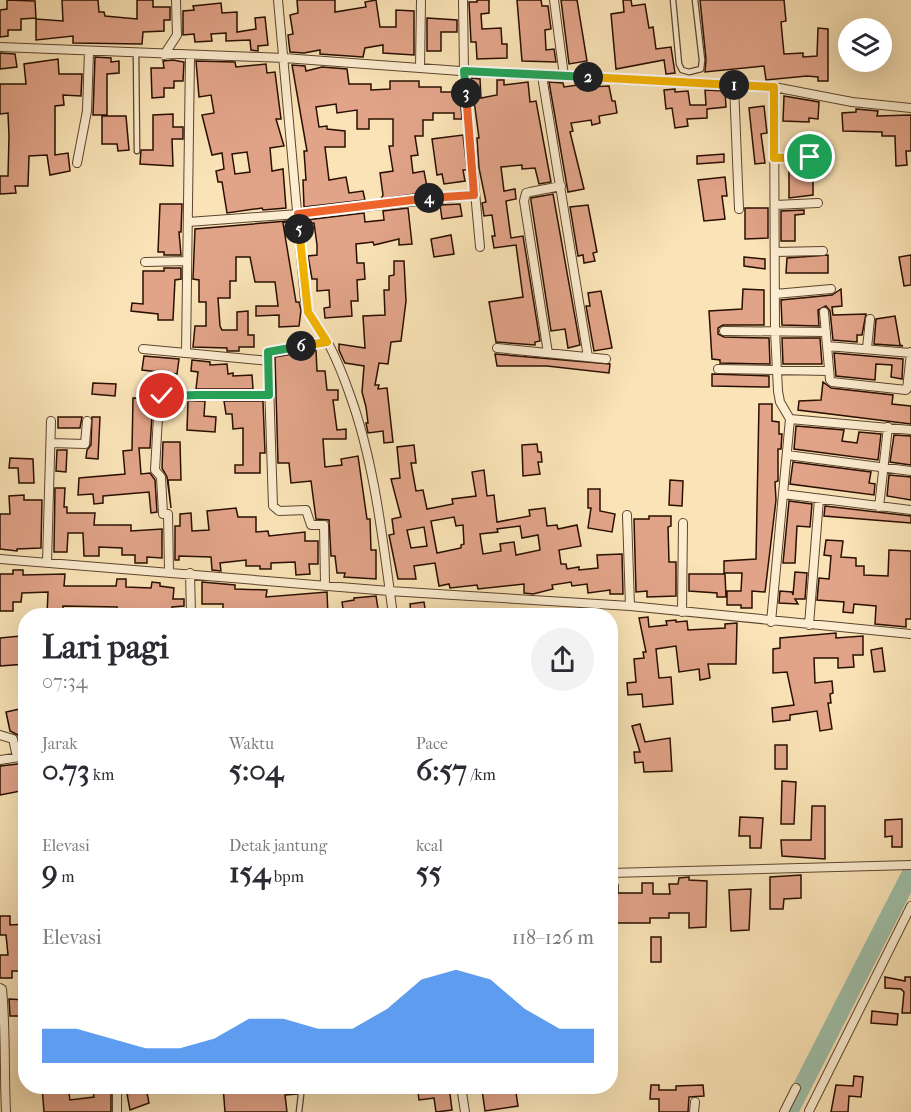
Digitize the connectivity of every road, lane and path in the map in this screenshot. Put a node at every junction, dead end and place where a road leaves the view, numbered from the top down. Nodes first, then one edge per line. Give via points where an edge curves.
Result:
1 (176, 0) edge
2 (278, 0) edge
3 (421, 0) edge
4 (463, 0) edge
5 (554, 0) edge
6 (673, 0) edge
7 (695, 0) edge
8 (0, 47) edge
9 (90, 51) junction
10 (136, 53) junction
11 (164, 55) junction
12 (190, 56) junction
13 (284, 58) junction
14 (420, 68) junction
15 (464, 71) junction
16 (542, 76) junction
17 (564, 76) junction
18 (734, 85) junction
19 (774, 87) junction
20 (911, 108) edge
21 (137, 151) dead end
22 (810, 157) dead end
23 (774, 158) junction
24 (78, 163) dead end
25 (561, 186) junction
26 (474, 195) junction
27 (818, 203) dead end
28 (775, 205) junction
29 (739, 209) dead end
30 (298, 214) junction
31 (188, 222) junction
32 (480, 247) dead end
33 (823, 251) dead end
34 (775, 252) junction
35 (188, 261) junction
36 (145, 262) dead end
37 (831, 289) dead end
38 (775, 294) junction
39 (824, 312) dead end
40 (870, 319) dead end
41 (724, 331) dead end
42 (775, 332) junction
43 (826, 332) junction
44 (327, 342) junction
45 (827, 346) junction
46 (496, 348) dead end
47 (867, 348) junction
48 (143, 349) dead end
49 (186, 352) junction
50 (548, 353) junction
51 (911, 353) edge
52 (588, 357) junction
53 (606, 359) dead end
54 (269, 361) junction
55 (718, 369) dead end
56 (779, 369) junction
57 (829, 372) junction
58 (269, 395) junction
59 (790, 419) junction
60 (51, 421) dead end
61 (87, 421) dead end
62 (888, 427) junction
63 (911, 430) edge
64 (51, 443) junction
65 (787, 455) junction
66 (884, 468) junction
67 (911, 471) edge
68 (783, 494) junction
69 (819, 500) junction
70 (879, 507) junction
71 (911, 510) edge
72 (627, 515) dead end
73 (683, 524) dead end
74 (0, 559) edge
75 (47, 562) junction
76 (169, 571) junction
77 (190, 573) junction
78 (324, 584) junction
79 (389, 591) junction
80 (630, 606) junction
81 (191, 608) edge
82 (392, 608) edge
83 (682, 612) junction
84 (771, 622) junction
85 (809, 625) junction
86 (911, 634) edge
87 (0, 735) edge
88 (18, 750) edge
89 (18, 757) edge
90 (0, 760) edge
91 (911, 865) edge
92 (618, 873) edge
93 (911, 906) edge
94 (0, 988) edge
95 (2, 1066) edge
96 (796, 1088) dead end
97 (117, 1094) edge
98 (301, 1094) edge
99 (462, 1094) edge
100 (694, 1102) dead end
101 (6, 1112) edge
102 (117, 1112) edge
103 (299, 1112) edge
104 (465, 1112) edge
105 (694, 1112) edge
106 (783, 1112) edge
107 (809, 1112) edge

1 - 11 street via 177,35
2 - 13 street
3 - 14 street
4 - 15 street
5 - 17 street
6 - 7 lane via 679,64 689,72 700,69 702,60
8 - 9 street
9 - 10 street
9 - 24 street via 87,111
10 - 11 street
10 - 21 lane
11 - 12 street
12 - 13 street
12 - 31 street
13 - 14 street
13 - 30 street
14 - 15 street
15 - 16 street
15 - 26 street
16 - 17 street
16 - 25 street
17 - 18 street
18 - 19 street
18 - 29 street
19 - 20 street via 852,102
19 - 23 street
22 - 23 street
23 - 28 street
25 - 50 street via 526,193 524,201
25 - 52 street
26 - 30 street
26 - 32 street
27 - 28 street
28 - 34 street
30 - 31 street
30 - 44 street via 308,312
31 - 35 street
33 - 34 street
34 - 38 street
35 - 36 street
35 - 49 street
37 - 38 street
38 - 42 street
39 - 43 street
40 - 47 street
41 - 42 street
42 - 43 street
42 - 56 street
43 - 45 street
44 - 54 street via 272,350 268,352
44 - 79 street via 351,395 366,448
45 - 47 street
45 - 57 street
46 - 50 street
47 - 51 street
48 - 49 street
49 - 54 street
50 - 52 street
51 - 57 street via 906,390 832,382
52 - 53 street
54 - 58 street
55 - 56 street
56 - 57 street
56 - 59 street via 780,402
58 - 76 street via 164,395 159,399 155,470 161,477 163,514 168,514
58 - 78 street via 273,506 279,511 306,510 311,525 324,525
59 - 62 street
59 - 65 street
60 - 64 street
61 - 64 street via 85,444
62 - 63 street
62 - 66 street
64 - 75 street
65 - 66 street
65 - 68 street
66 - 67 street
66 - 70 street
68 - 69 street
68 - 84 street
69 - 70 street
69 - 85 street
70 - 71 street
72 - 80 street
73 - 83 street
74 - 75 street
75 - 76 street
76 - 77 street
77 - 78 street
77 - 81 street
78 - 79 street
79 - 80 street
79 - 82 street
80 - 83 street
83 - 84 street
84 - 85 street
85 - 86 street
87 - 88 street via 13,739
89 - 90 street
91 - 92 street
93 - 107 street
94 - 95 street via 6,1029
95 - 101 street
96 - 106 street
97 - 102 street
98 - 103 lane
99 - 104 street
100 - 105 street

